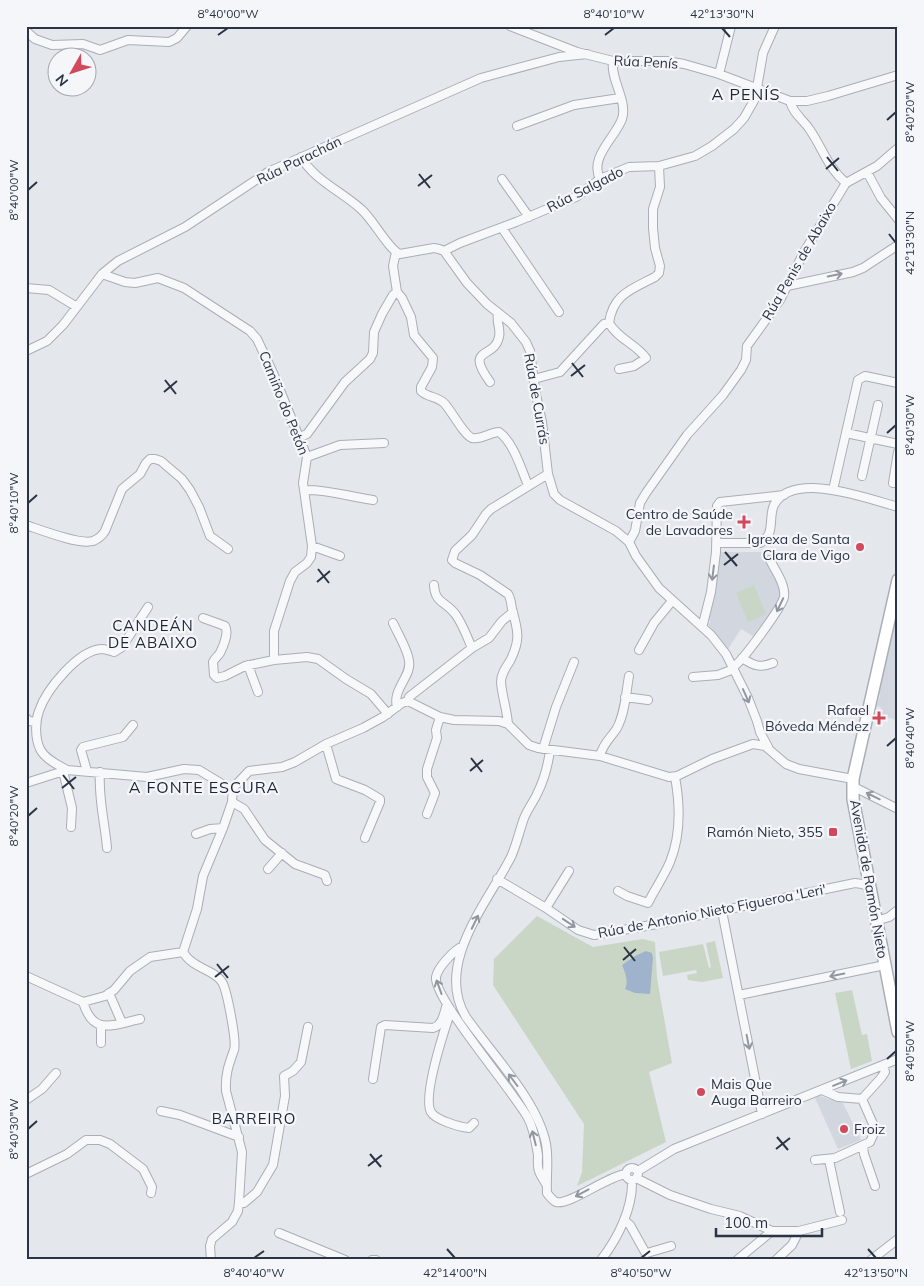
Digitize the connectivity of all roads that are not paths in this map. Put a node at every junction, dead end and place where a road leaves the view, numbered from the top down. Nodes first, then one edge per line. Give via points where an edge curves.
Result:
1 (187, 26) edge
2 (510, 26) edge
3 (730, 26) edge
4 (775, 26) edge
5 (26, 31) edge
6 (587, 54) junction
7 (613, 61) junction
8 (719, 74) junction
9 (898, 75) edge
10 (758, 89) junction
11 (620, 98) junction
12 (790, 102) junction
13 (517, 126) dead end
14 (898, 148) edge
15 (301, 157) junction
16 (659, 166) junction
17 (867, 172) junction
18 (502, 179) dead end
19 (600, 179) junction
20 (846, 183) junction
21 (529, 217) junction
22 (898, 219) edge
23 (502, 228) junction
24 (898, 245) edge
25 (444, 251) junction
26 (396, 252) junction
27 (102, 274) junction
28 (787, 286) junction
29 (26, 288) edge
30 (397, 292) junction
31 (77, 307) junction
32 (559, 312) dead end
33 (498, 314) junction
34 (609, 322) junction
35 (26, 351) edge
36 (619, 369) dead end
37 (534, 379) junction
38 (490, 382) dead end
39 (898, 383) edge
40 (878, 404) dead end
41 (846, 433) junction
42 (300, 437) junction
43 (870, 438) junction
44 (384, 443) dead end
45 (898, 444) edge
46 (898, 452) edge
47 (308, 457) junction
48 (548, 474) junction
49 (862, 476) dead end
50 (893, 483) dead end
51 (528, 486) junction
52 (304, 490) junction
53 (833, 490) junction
54 (784, 495) junction
55 (762, 498) junction
56 (373, 500) dead end
57 (898, 507) edge
58 (773, 510) junction
59 (26, 525) edge
60 (629, 542) junction
61 (717, 543) junction
62 (312, 546) junction
63 (228, 549) dead end
64 (340, 556) dead end
65 (770, 560) dead end
66 (898, 580) edge
67 (434, 585) dead end
68 (672, 601) junction
69 (148, 608) dead end
70 (514, 612) junction
71 (203, 618) dead end
72 (393, 623) dead end
73 (701, 626) junction
74 (472, 648) junction
75 (639, 650) dead end
76 (742, 658) junction
77 (274, 660) junction
78 (574, 662) dead end
79 (773, 664) dead end
80 (248, 665) junction
81 (734, 668) junction
82 (629, 676) dead end
83 (693, 677) dead end
84 (258, 692) dead end
85 (626, 697) junction
86 (648, 700) dead end
87 (408, 701) junction
88 (397, 707) junction
89 (388, 714) junction
90 (440, 717) junction
91 (26, 718) edge
92 (36, 722) junction
93 (508, 724) junction
94 (133, 725) dead end
95 (760, 732) junction
96 (326, 744) junction
97 (753, 744) junction
98 (769, 748) junction
99 (547, 750) junction
100 (600, 756) junction
101 (65, 771) junction
102 (87, 771) junction
103 (100, 772) junction
104 (675, 776) junction
105 (26, 783) edge
106 (852, 783) junction
107 (233, 788) junction
108 (232, 802) junction
109 (897, 806) edge
110 (427, 814) dead end
111 (71, 827) dead end
112 (223, 828) junction
113 (196, 834) dead end
114 (365, 838) dead end
115 (108, 848) dead end
116 (282, 854) junction
117 (268, 869) dead end
118 (569, 871) dead end
119 (498, 880) junction
120 (328, 881) dead end
121 (870, 887) junction
122 (618, 891) dead end
123 (546, 908) junction
124 (722, 910) junction
125 (898, 910) edge
126 (876, 921) junction
127 (463, 946) junction
128 (183, 952) junction
129 (884, 965) junction
130 (26, 976) edge
131 (109, 993) junction
132 (740, 995) junction
133 (83, 1002) junction
134 (449, 1007) junction
135 (140, 1019) dead end
136 (122, 1023) junction
137 (101, 1025) junction
138 (308, 1027) dead end
139 (898, 1032) edge
140 (101, 1043) dead end
141 (898, 1059) edge
142 (883, 1066) junction
143 (56, 1073) dead end
144 (373, 1079) dead end
145 (822, 1090) junction
146 (862, 1099) junction
147 (26, 1100) edge
148 (161, 1111) dead end
149 (762, 1114) junction
150 (474, 1124) dead end
151 (239, 1137) junction
152 (863, 1146) junction
153 (815, 1160) dead end
154 (829, 1160) junction
155 (26, 1174) edge
156 (635, 1176) junction
157 (546, 1184) junction
158 (875, 1186) dead end
159 (151, 1193) dead end
160 (239, 1202) junction
161 (624, 1220) junction
162 (772, 1231) junction
163 (799, 1231) junction
164 (279, 1233) dead end
165 (898, 1239) edge
166 (671, 1246) dead end
167 (211, 1260) edge
168 (345, 1260) edge
169 (601, 1260) edge
170 (738, 1260) edge
171 (776, 1260) edge
172 (871, 1260) edge

1 - 5 street via 169,42 128,40 100,50 83,44 52,45 35,39
2 - 6 street, Rúa Penís
3 - 8 street
4 - 10 street via 763,53
6 - 7 street, Rúa Penís
6 - 15 street, Rúa Parachán via 560,57 481,78
7 - 8 street, Rúa Penís via 667,61
7 - 11 street
8 - 10 street, Rúa Penís
9 - 12 street, Rúa Penís via 828,96
10 - 12 street, Rúa Penís
10 - 16 street, Rúa Salgado via 744,118 734,129 696,156
11 - 13 street via 574,105
11 - 19 street via 621,121 596,165
12 - 20 street via 833,171
14 - 17 street
15 - 26 street via 318,177 362,210
15 - 27 street, Rúa Parachán via 268,172 185,227 118,261
16 - 19 street, Rúa Salgado via 629,167
16 - 34 street via 660,187 653,209 653,228 659,273 619,297
17 - 20 street
17 - 22 street via 881,198
18 - 21 street
19 - 21 street, Rúa Salgado via 576,197
20 - 28 street, Rúa Penis de Abaixo
21 - 23 street, Rúa Salgado
23 - 25 street, Rúa Salgado
23 - 32 street
28 -> 24 street via 853,272
25 - 26 street via 434,248
25 - 33 street, Rúa de Currás via 467,283
26 - 30 street via 392,266
27 - 31 street, Rúa Parachán
27 - 42 street, Camiño do Petón via 135,283 158,278 184,288 250,331 273,372
28 - 60 street, Rúa Penis de Abaixo via 747,346 741,370 686,435 646,493
29 - 31 street via 49,290
30 - 42 street via 374,332 370,359 351,376 307,434
30 - 51 street via 410,317 414,335 433,358 421,391 440,399 472,438 495,432 503,434
31 - 35 street, Rúa Parachán via 47,340
33 - 37 street, Rúa de Currás via 511,323 526,342
33 - 38 street via 499,337 479,359 479,365
34 - 36 street via 646,358 634,366
34 - 37 street via 560,372
37 - 48 street, Rúa de Currás
39 - 41 street via 865,376 858,380
40 - 43 street
41 - 43 street
41 - 53 street
42 - 47 street, Camiño do Petón
43 - 45 street
43 - 49 street
44 - 47 street via 340,445
46 - 50 street
47 - 52 street, Camiño do Petón
48 - 51 street
48 - 60 street, Rúa de Currás via 557,498 616,531
51 - 70 street via 486,514 452,556 455,563 508,594
52 - 56 street
52 - 62 street, Camiño do Petón
53 - 54 street via 802,489
53 - 57 street
54 - 55 street
54 - 58 street
55 - 58 street
55 - 61 street via 720,502 716,511
58 - 61 street via 770,531 760,543
59 - 63 street via 85,542 93,541 105,531 122,488 140,474 150,459 155,459 182,479 199,507 210,536
60 - 68 street via 650,578
61 -> 73 street via 711,592
62 - 64 street
62 - 77 street via 311,557 290,581 274,631
65 -> 76 street via 784,596 778,610
66 - 106 main road, Avenida de Ramón Nieto
67 - 74 street via 436,599 445,603 457,616
68 - 73 street
68 - 75 street via 654,623
69 - 92 street via 122,646 114,652 101,649 72,664 43,703
70 - 74 street via 489,638
70 - 93 street via 518,637 501,681
71 - 80 street via 227,628 220,654 212,662 214,675 217,678 226,676
72 - 88 street via 409,661 396,694
73 - 81 street
74 - 87 street
76 - 79 street via 755,666
76 - 81 street
77 - 80 street
77 - 89 street via 318,659 371,694
78 - 99 street via 556,707
80 - 84 street
81 - 83 street via 718,675
81 -> 95 street
82 - 85 street
85 - 86 street
85 - 100 street via 617,727 605,742
87 - 88 street
87 - 90 street
88 - 89 street
89 - 96 street
90 - 93 street
90 - 110 street via 427,769 427,777 435,793
91 - 92 street
92 - 101 street via 40,749
93 - 99 street via 529,745
94 - 102 street via 123,737 83,747
95 - 97 street
95 - 98 street
96 - 107 street via 295,762 249,771
96 - 114 street via 336,779 380,799
97 - 98 street
97 - 104 street via 712,758
98 - 106 street via 786,764
99 - 100 street
99 - 119 street via 547,769 537,796 523,819
100 - 104 street via 661,776
101 - 102 street
101 - 105 street
101 - 111 street via 72,808
102 - 103 street
103 - 107 street via 147,777 184,769 199,770
103 - 115 street via 100,798
104 - 122 street via 679,806 671,860 648,903
109 -> 106 street
106 - 121 main road, Avenida de Ramón Nieto
107 - 108 street
108 - 112 street
108 - 116 street via 244,809 265,840
112 - 113 street
112 - 128 street via 203,876 197,909
116 - 117 street
116 - 120 street via 295,864 325,874
118 - 123 street
119 - 123 street, Rúa de Antonio Nieto Figueroa 'Leri'
127 -> 119 street
121 - 124 street, Rúa de Antonio Nieto Figueroa 'Leri' via 855,883
121 - 126 main road, Avenida de Ramón Nieto
123 -> 124 street, Rúa de Antonio Nieto Figueroa 'Leri' via 578,930 594,935
124 - 132 street
125 - 126 street
126 - 129 main road, Avenida de Ramón Nieto
134 -> 127 street via 436,978 453,952
157 -> 127 street via 546,1144 539,1123 524,1096 466,1017 457,998 456,972
128 - 131 street via 150,957
128 - 151 street via 191,962 218,977 226,990 234,1049 228,1066 226,1091
129 -> 132 street
129 - 139 main road, Avenida de Ramón Nieto
130 - 133 street
131 - 133 street
131 - 136 street
132 -> 149 street
133 - 137 street via 90,1020
134 - 144 street via 440,1024 433,1028 381,1027
134 - 150 street via 432,1076 429,1109 432,1115 459,1127 469,1128
157 -> 134 street via 539,1172 529,1120
135 - 136 street
136 - 137 street
137 - 140 street
138 - 160 street via 301,1062 293,1072 284,1076 285,1096 273,1165 257,1192 244,1203
141 - 142 street
145 -> 142 street
142 - 146 street via 885,1072
143 - 147 street via 42,1089
145 - 146 street via 838,1097
145 - 149 street
146 - 152 street via 874,1133 870,1142
148 - 151 street
149 - 156 street via 674,1149
151 - 160 street via 242,1152
152 - 154 street
152 - 158 street
153 - 154 street
154 - 163 street via 841,1216
155 - 159 street via 67,1154 86,1140 100,1140 143,1169 152,1187
156 -> 157 street via 632,1167 629,1168 626,1174 614,1176 564,1202 552,1200
156 - 161 street
156 - 162 street via 670,1195 740,1216
160 - 167 street via 232,1222 212,1239
161 - 166 street via 645,1252
161 - 169 street via 612,1246
162 - 163 street
162 - 170 street
163 - 171 street via 792,1245
164 - 168 street
165 - 172 street

